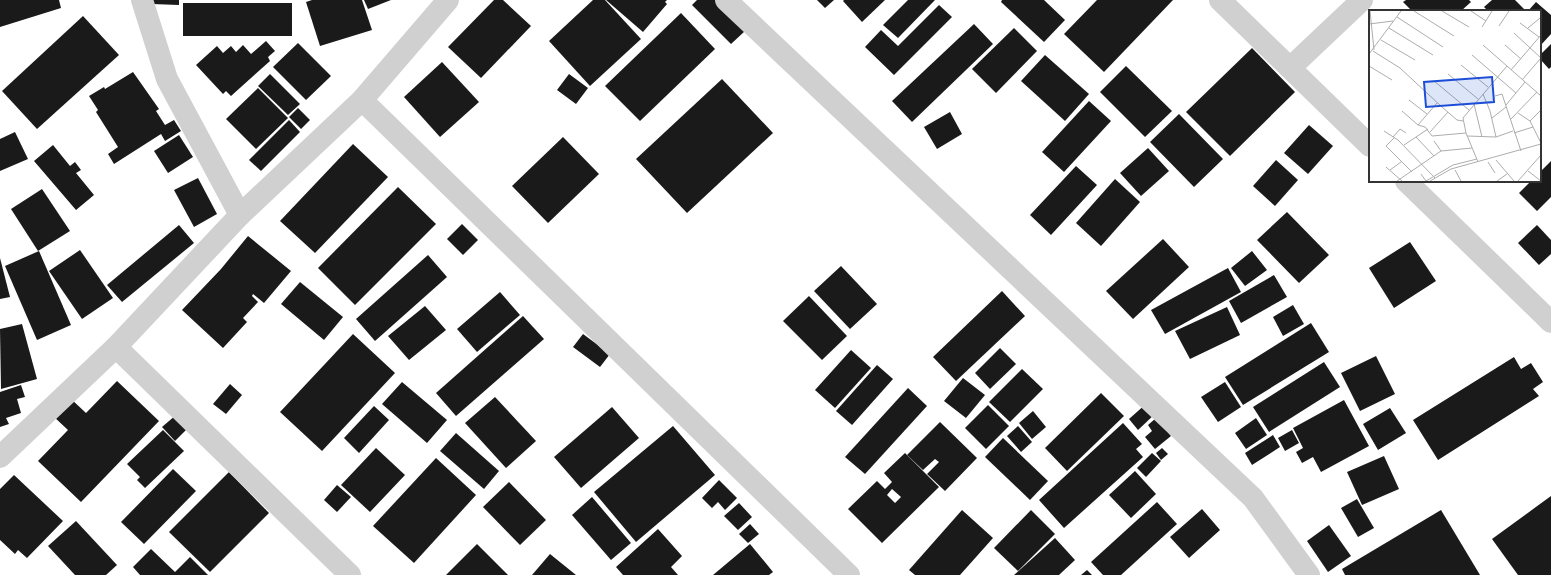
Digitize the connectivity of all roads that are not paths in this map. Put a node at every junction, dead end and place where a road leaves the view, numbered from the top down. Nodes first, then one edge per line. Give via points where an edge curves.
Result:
1 (142, 0) edge
2 (448, 0) edge
3 (726, 0) edge
4 (1220, 0) edge
5 (1362, 0) edge
6 (1290, 68) junction
7 (362, 100) junction
8 (1369, 145) edge
9 (1407, 182) edge
10 (240, 215) junction
11 (1551, 322) edge
12 (116, 347) junction
13 (0, 457) edge
14 (350, 575) edge
15 (849, 575) edge
16 (1310, 575) edge

1 - 10 street via 167,79
2 - 7 street
3 - 16 street via 1253,498
4 - 6 street
5 - 6 street
6 - 8 street
7 - 10 street
7 - 15 street
9 - 11 street
10 - 12 street
12 - 13 street
12 - 14 street

